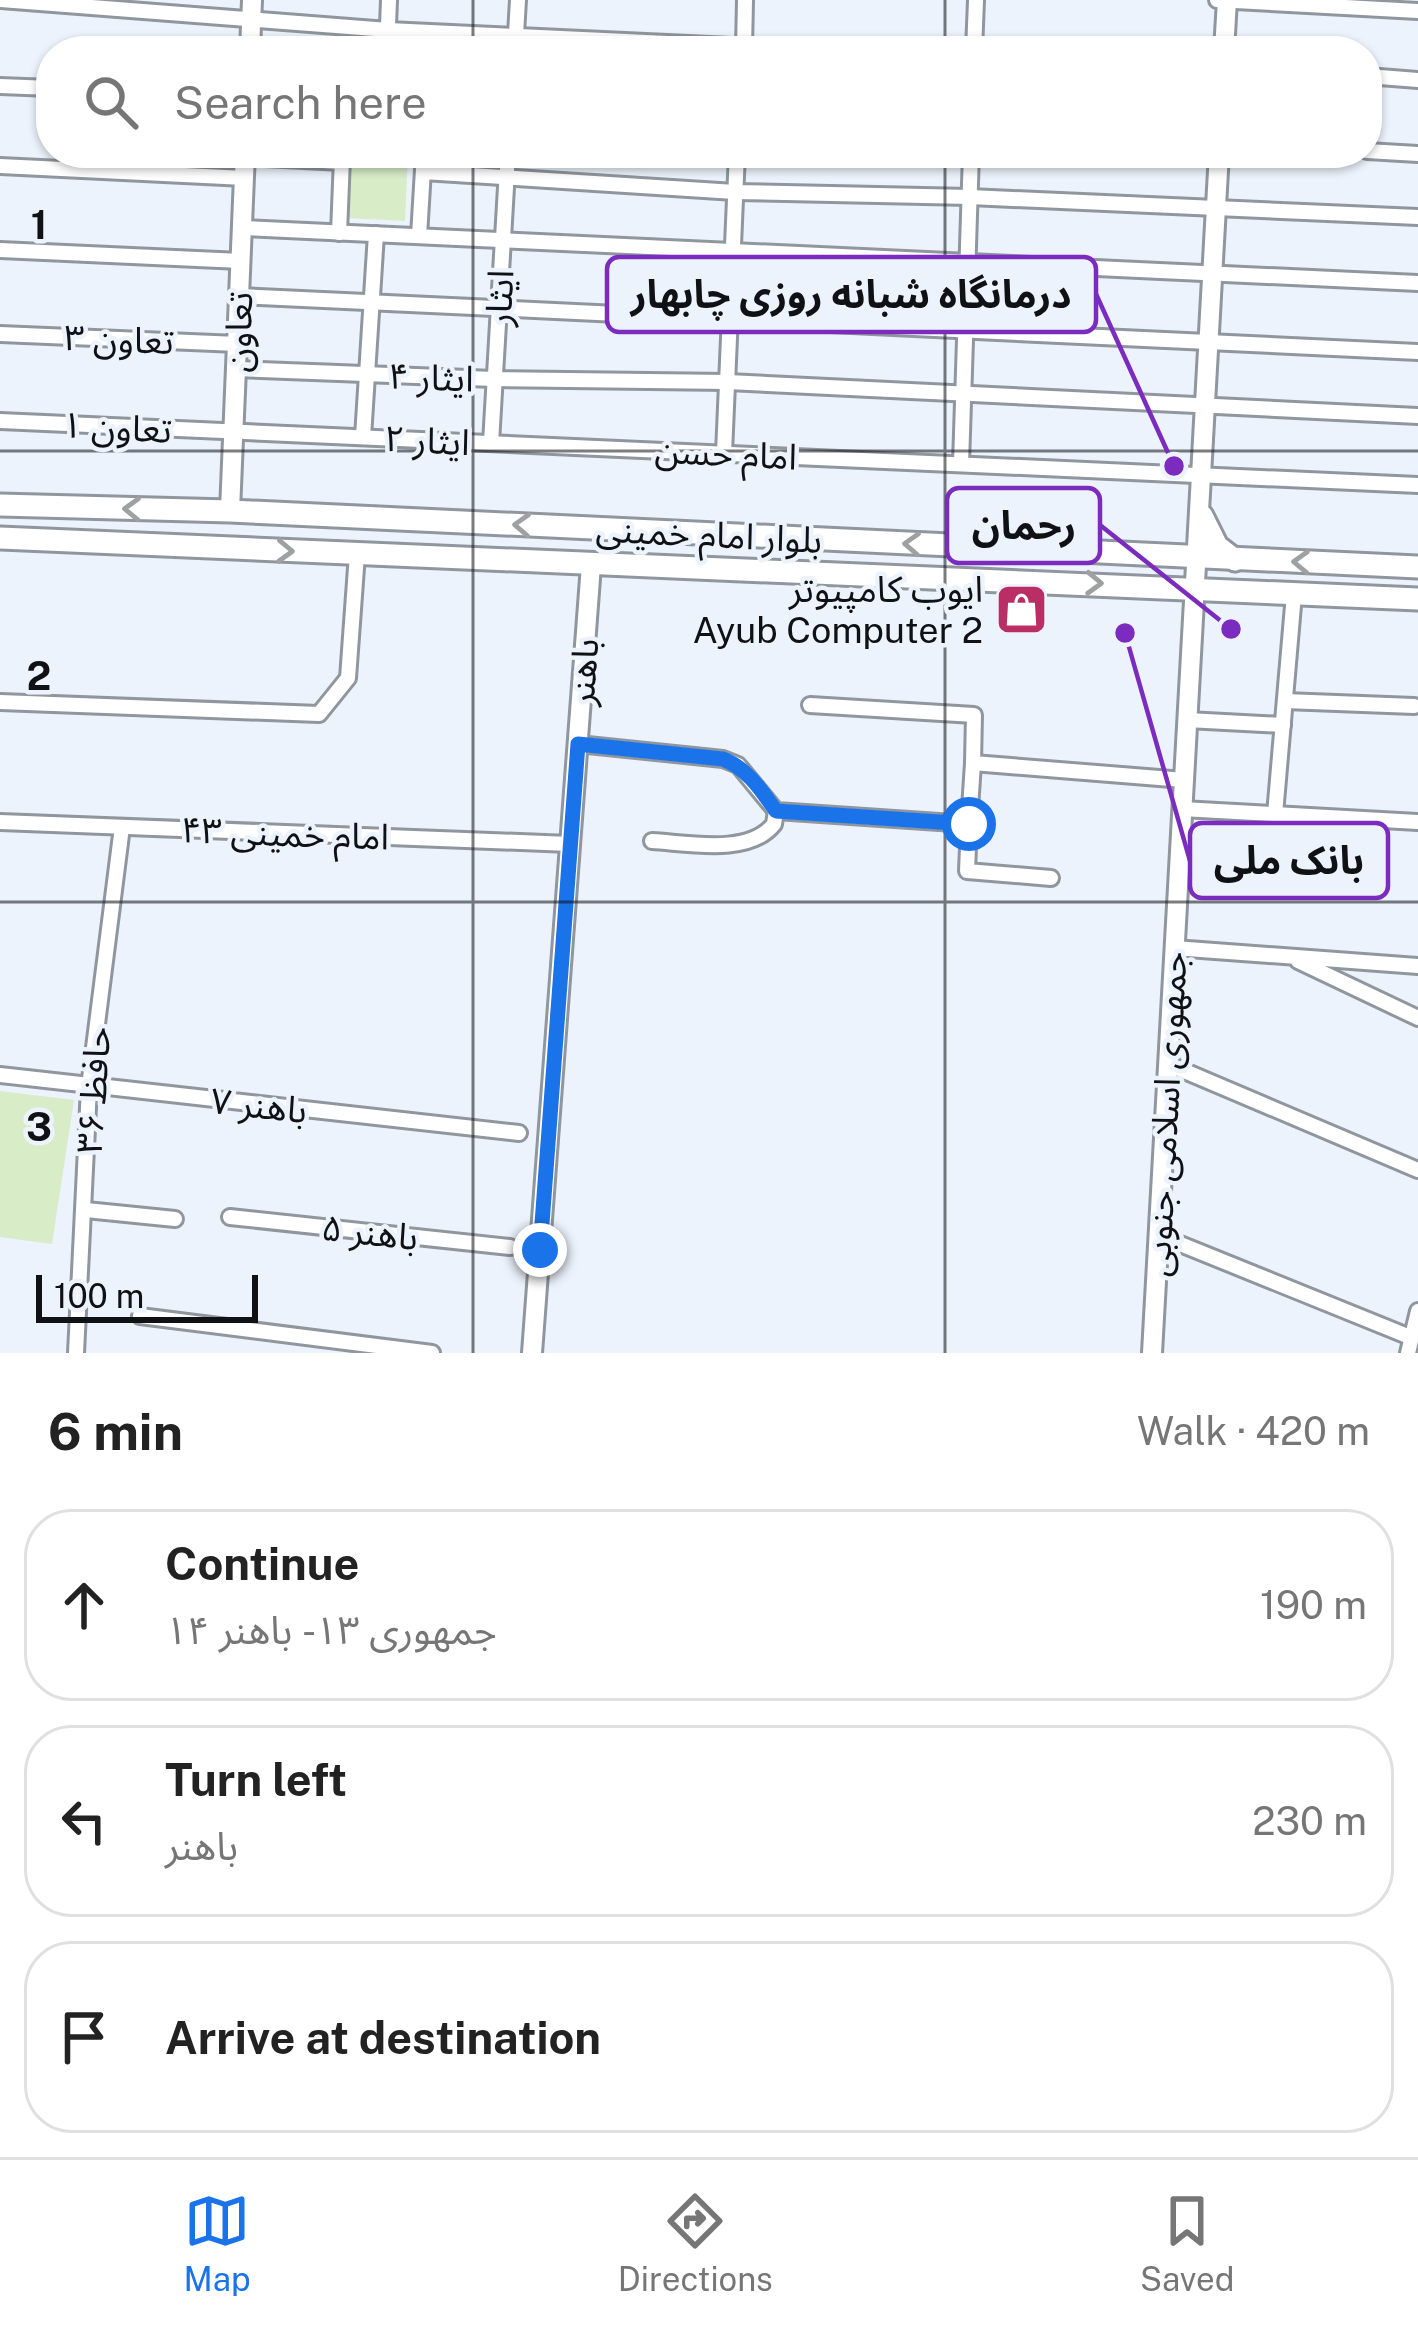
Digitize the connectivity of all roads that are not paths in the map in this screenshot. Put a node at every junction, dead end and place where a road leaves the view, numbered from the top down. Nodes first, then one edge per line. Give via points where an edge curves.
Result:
1 (1, 0) edge
2 (389, 0) edge
3 (518, 0) edge
4 (746, 0) edge
5 (976, 0) edge
6 (1217, 0) edge
7 (1227, 0) edge
8 (252, 9) edge
9 (1418, 11) edge
10 (388, 30) junction
11 (516, 34) junction
12 (388, 36) edge
13 (549, 36) edge
14 (744, 36) edge
15 (975, 36) edge
16 (1226, 36) edge
17 (1382, 77) edge
18 (1418, 80) edge
19 (0, 86) edge
20 (36, 87) edge
21 (1382, 152) edge
22 (1418, 154) edge
23 (0, 166) edge
24 (36, 168) edge
25 (41, 168) edge
26 (245, 168) edge
27 (342, 168) edge
28 (423, 168) edge
29 (507, 168) edge
30 (736, 168) edge
31 (971, 168) edge
32 (1219, 168) edge
33 (423, 172) junction
34 (507, 176) junction
35 (245, 178) junction
36 (735, 192) junction
37 (970, 196) junction
38 (1217, 208) junction
39 (1418, 217) edge
40 (243, 228) junction
41 (339, 232) junction
42 (376, 234) junction
43 (419, 236) junction
44 (503, 241) junction
45 (0, 250) edge
46 (734, 251) junction
47 (241, 261) junction
48 (968, 262) junction
49 (1214, 274) junction
50 (1418, 283) edge
51 (240, 296) junction
52 (372, 302) junction
53 (499, 308) junction
54 (731, 319) junction
55 (966, 333) junction
56 (0, 334) edge
57 (1210, 342) junction
58 (238, 344) junction
59 (1418, 352) edge
60 (236, 369) junction
61 (368, 374) junction
62 (494, 380) junction
63 (728, 382) junction
64 (964, 393) junction
65 (1207, 407) junction
66 (1418, 416) edge
67 (0, 421) edge
68 (234, 432) junction
69 (363, 437) junction
70 (490, 443) junction
71 (724, 453) junction
72 (961, 464) junction
73 (1203, 475) junction
74 (1418, 485) edge
75 (0, 505) edge
76 (230, 511) junction
77 (1202, 517) junction
78 (0, 538) edge
79 (357, 554) junction
80 (1171, 557) junction
81 (1199, 558) junction
82 (1234, 560) junction
83 (592, 565) junction
84 (1418, 567) edge
85 (1197, 587) junction
86 (1294, 594) junction
87 (1418, 599) edge
88 (1285, 701) junction
89 (0, 702) edge
90 (810, 705) dead end
91 (1414, 706) dead end
92 (1187, 719) junction
93 (1282, 725) junction
94 (578, 744) junction
95 (973, 763) junction
96 (1184, 780) junction
97 (1182, 808) junction
98 (776, 811) junction
99 (1275, 814) junction
100 (1418, 822) edge
101 (0, 823) edge
102 (969, 824) junction
103 (122, 827) junction
104 (652, 841) dead end
105 (570, 844) junction
106 (1051, 878) dead end
107 (1174, 948) junction
108 (1288, 957) junction
109 (1418, 966) edge
110 (1418, 1018) edge
111 (1168, 1064) junction
112 (0, 1075) edge
113 (89, 1087) junction
114 (519, 1133) dead end
115 (1418, 1170) edge
116 (86, 1210) junction
117 (230, 1217) dead end
118 (175, 1219) dead end
119 (1158, 1235) junction
120 (510, 1247) dead end
121 (1418, 1311) edge
122 (140, 1316) dead end
123 (1409, 1345) edge
124 (76, 1353) edge
125 (432, 1353) edge
126 (532, 1353) edge
127 (1152, 1353) edge

1 - 8 street
2 - 10 street
3 - 11 street
4 - 14 street
5 - 15 street
6 - 7 street
7 - 9 street
7 - 16 street
8 - 10 street
10 - 11 street
10 - 12 street
11 - 13 street
17 - 18 street
19 - 20 street
21 - 22 street
23 - 24 street
25 - 35 street
26 - 35 street, تعاون
27 - 41 street
28 - 33 street
29 - 34 street, ایثار
30 - 36 street
31 - 37 street
32 - 38 street, جمهوری اسلامی جنوبی
33 - 34 street
33 - 43 street
34 - 36 street
34 - 44 street, ایثار
35 - 40 street, تعاون
36 - 37 street
36 - 46 street
37 - 38 street
37 - 48 street
38 - 39 street
38 - 49 street, جمهوری اسلامی جنوبی
40 - 41 street
40 - 47 street, تعاون
41 - 42 street
42 - 43 street
42 - 52 street
43 - 44 street
44 - 46 street
44 - 53 street, ایثار
45 - 47 street
46 - 48 street
46 - 54 street
47 - 51 street, تعاون
48 - 49 street
48 - 55 street
49 - 50 street
49 - 57 street, جمهوری اسلامی جنوبی
51 - 52 street
51 - 58 street, تعاون
52 - 53 street
52 - 61 street
53 - 54 street
53 - 62 street, ایثار
54 - 55 street
54 - 63 street
55 - 57 street
55 - 64 street
56 - 58 street, تعاون ۳
57 - 59 street
57 - 65 street, جمهوری اسلامی جنوبی
58 - 60 street, تعاون
60 - 61 street, ایثار ۴
60 - 68 street, تعاون
61 - 62 street, ایثار ۴
61 - 69 street
62 - 63 street, ایثار ۴
62 - 70 street, ایثار
63 - 64 street, ایثار ۴
63 - 71 street
64 - 65 street, ایثار ۴
64 - 72 street
65 - 66 street, ایثار ۴
65 - 73 street, جمهوری اسلامی جنوبی
67 - 68 street, تعاون ۱
68 - 69 street, تعاون ۱
68 - 76 street, تعاون
69 - 70 street, ایثار ۲
70 - 71 street, امام حسن
71 - 72 street, امام حسن
72 - 73 street, امام حسن
73 - 74 street, امام حسن
73 - 77 street, جمهوری اسلامی جنوبی
76 -> 75 main road, بلوار امام خمینی
80 -> 76 main road, بلوار امام خمینی
77 - 80 main road
77 - 81 street, جمهوری اسلامی جنوبی
77 - 82 main road
78 -> 79 main road, بلوار امام خمینی
79 - 83 main road, بلوار امام خمینی
79 - 89 street via 348,678 319,714
80 - 81 main road, بلوار امام خمینی
81 - 82 main road, بلوار امام خمینی
81 - 85 street, جمهوری اسلامی جنوبی
84 -> 82 main road, بلوار امام خمینی
83 -> 85 main road, بلوار امام خمینی
83 - 94 street, باهنر
85 - 86 main road, بلوار امام خمینی
85 - 92 street, جمهوری اسلامی جنوبی
86 - 87 main road, بلوار امام خمینی
86 - 88 street
88 - 91 street
88 - 93 street
90 - 95 street via 974,715
92 - 93 street
92 - 96 street, جمهوری اسلامی جنوبی
93 - 99 street
94 - 98 street via 723,759 750,776
94 - 105 street, باهنر
95 - 96 street
95 - 102 street
96 - 97 street, جمهوری اسلامی جنوبی
97 - 99 street
97 - 107 street, جمهوری اسلامی جنوبی
98 - 102 street
98 - 104 street via 774,824 755,840
99 - 100 street
101 - 103 street, امام خمینی ۴۳
102 - 106 street via 967,871
103 - 105 street, امام خمینی ۴۳
103 - 113 street, حافظ ۳۶
105 - 126 street, باهنر
107 - 108 street
107 - 111 street, جمهوری اسلامی جنوبی
108 - 109 street
108 - 110 street
111 - 115 street
111 - 119 street, جمهوری اسلامی جنوبی
112 - 113 street, باهنر ۷
113 - 114 street, باهنر ۷
113 - 116 street, حافظ ۳۶
116 - 118 street
116 - 124 street, حافظ ۳۶
117 - 120 street, باهنر ۵
119 - 123 street
119 - 127 street, جمهوری اسلامی جنوبی
121 - 123 street
122 - 125 street

